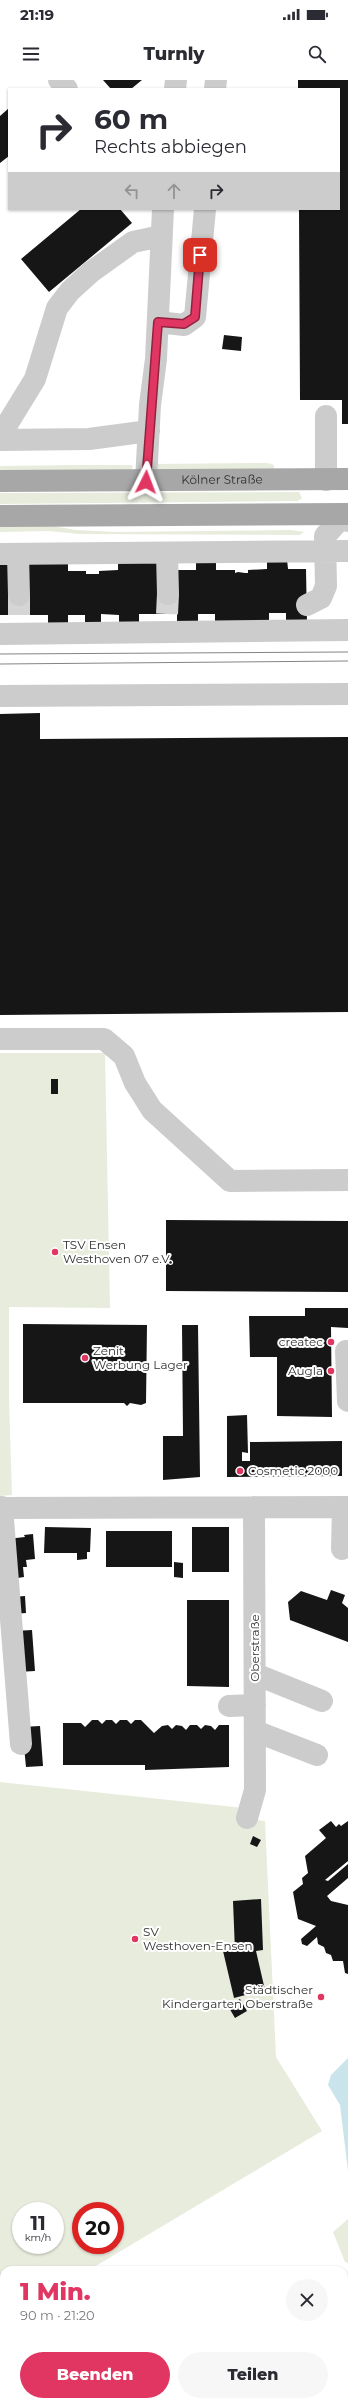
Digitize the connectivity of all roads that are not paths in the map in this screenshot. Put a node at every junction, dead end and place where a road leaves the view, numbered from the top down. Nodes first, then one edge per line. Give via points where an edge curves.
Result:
1 (59, 80) edge
2 (65, 88) edge
3 (164, 210) edge
4 (204, 210) edge
5 (161, 236) junction
6 (158, 322) junction
7 (326, 416) dead end
8 (149, 431) junction
9 (0, 436) edge
10 (0, 440) edge
11 (340, 479) edge
12 (0, 481) edge
13 (146, 482) junction
14 (0, 516) edge
15 (347, 516) edge
16 (325, 551) junction
17 (348, 551) edge
18 (167, 552) junction
19 (9, 554) edge
20 (168, 614) junction
21 (348, 616) edge
22 (14, 620) edge
23 (348, 630) edge
24 (348, 694) edge
25 (0, 696) edge
26 (0, 1039) edge
27 (348, 1180) edge
28 (346, 1351) dead end
29 (348, 1401) edge
30 (254, 1506) junction
31 (1, 1507) edge
32 (346, 1507) edge
33 (342, 1549) dead end
34 (255, 1674) junction
35 (322, 1701) dead end
36 (255, 1705) junction
37 (229, 1706) dead end
38 (249, 1743) junction
39 (21, 1744) dead end
40 (317, 1756) dead end
41 (247, 1818) dead end

1 - 2 street
3 - 5 street
4 - 6 street via 195,317 184,324
5 - 6 street
5 - 9 street via 132,242 70,291 57,308 35,379
6 - 8 street
7 - 11 street
8 - 10 street via 89,439
8 - 13 street
11 - 13 main road, Kölner Straße
11 - 15 main road
12 - 13 main road, Kölner Straße
14 - 15 main road
15 - 16 street via 325,536
16 - 17 street
16 - 18 street
16 - 21 street via 326,586 321,598 307,611
18 - 19 street
18 - 20 street
19 - 22 street
20 - 22 street
20 - 23 street
24 - 25 street
26 - 27 street via 104,1039 124,1056 135,1083 152,1110 230,1181
28 - 29 street
30 - 31 street
30 - 32 street
30 - 34 street, Oberstraße
31 - 39 street
32 - 33 street
34 - 35 street
34 - 36 street, Oberstraße
36 - 37 street
36 - 38 street, Oberstraße
38 - 40 street
38 - 41 street, Oberstraße via 255,1790

